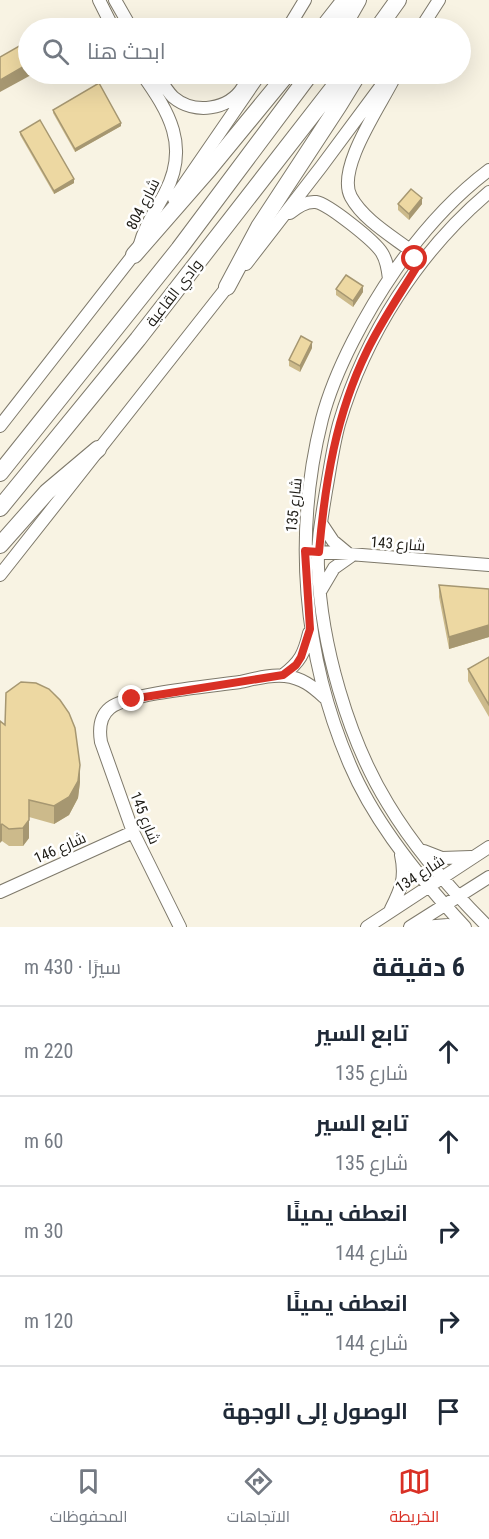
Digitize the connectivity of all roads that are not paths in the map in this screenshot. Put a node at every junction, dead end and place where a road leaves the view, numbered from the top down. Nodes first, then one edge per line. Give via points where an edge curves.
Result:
1 (99, 0) edge
2 (115, 0) edge
3 (305, 0) edge
4 (345, 0) edge
5 (358, 0) edge
6 (439, 0) edge
7 (109, 18) edge
8 (125, 18) edge
9 (294, 18) edge
10 (331, 18) edge
11 (348, 18) edge
12 (427, 18) edge
13 (149, 84) edge
14 (163, 84) edge
15 (245, 84) edge
16 (253, 84) edge
17 (279, 84) edge
18 (303, 84) edge
19 (336, 84) edge
20 (352, 84) edge
21 (382, 84) edge
22 (391, 84) edge
23 (489, 170) edge
24 (489, 192) edge
25 (278, 223) junction
26 (429, 227) junction
27 (390, 235) junction
28 (410, 250) junction
29 (136, 252) junction
30 (416, 268) junction
31 (389, 279) junction
32 (227, 286) junction
33 (0, 426) edge
34 (98, 449) junction
35 (0, 473) edge
36 (0, 508) edge
37 (321, 523) junction
38 (0, 544) edge
39 (305, 551) junction
40 (319, 552) junction
41 (351, 556) junction
42 (489, 565) edge
43 (0, 575) edge
44 (320, 591) junction
45 (310, 629) junction
46 (283, 675) junction
47 (325, 698) junction
48 (133, 832) junction
49 (418, 847) junction
50 (489, 847) edge
51 (400, 851) junction
52 (475, 856) junction
53 (489, 877) edge
54 (443, 878) junction
55 (429, 887) junction
56 (0, 892) edge
57 (458, 897) junction
58 (445, 905) junction
59 (390, 911) junction
60 (180, 927) edge
61 (367, 927) edge
62 (410, 927) edge
63 (423, 927) edge
64 (456, 927) edge
65 (465, 927) edge
66 (488, 927) edge

1 - 7 street
2 - 8 street
3 - 9 street
4 - 10 main road
5 - 11 main road
6 - 12 street
13 - 29 street, شارع 804 via 165,106 177,149 173,176
14 - 15 street via 174,97 208,108 236,97
16 - 29 street
17 - 29 main road
18 - 35 main road, وادي القاعية via 179,249
19 - 36 main road, وادي القاعية via 153,321
20 - 32 main road via 259,227
21 - 25 street
22 - 27 street via 356,153 348,180 351,197 362,212
23 - 26 street, شارع 135
24 - 30 street, شارع 135
25 - 31 street via 304,204 322,204 381,251
25 - 32 street
26 - 27 street via 410,235
26 - 28 street, شارع 135
27 - 28 street
28 - 30 street
28 - 31 street, شارع 135
29 - 33 street
30 - 37 street, شارع 135 via 367,352 352,387 334,441
31 - 39 street, شارع 135 via 352,345 322,418 308,499
32 - 34 street
34 - 38 main road via 47,492
34 - 43 street
37 - 40 street, شارع 135
37 - 41 street via 333,541
39 - 40 street, شارع 143
39 - 45 street, شارع 135
40 - 41 street, شارع 143
40 - 44 street, شارع 135
41 - 42 street, شارع 143
41 - 44 street via 334,568
44 - 49 street, شارع 135 via 328,645 347,713 388,804
45 - 46 street via 301,657
45 - 47 street, شارع 135
46 - 47 street via 307,682
46 - 48 street, شارع 145 via 148,696 108,710 101,742
47 - 51 street, شارع 135 via 350,767
48 - 56 street, شارع 146
48 - 60 street, شارع 145
49 - 52 street via 442,858
49 - 54 street, شارع 135
50 - 52 street, شارع 134
51 - 55 street, شارع 135
51 - 59 street via 405,871 403,884
52 - 54 street, شارع 134
53 - 57 street
54 - 55 street, شارع 134
54 - 57 street, شارع 135
55 - 58 street, شارع 135
55 - 59 street, شارع 134
57 - 58 street
57 - 66 street, شارع 135
58 - 62 street
58 - 65 street, شارع 135
59 - 61 street, شارع 134
63 - 64 street

